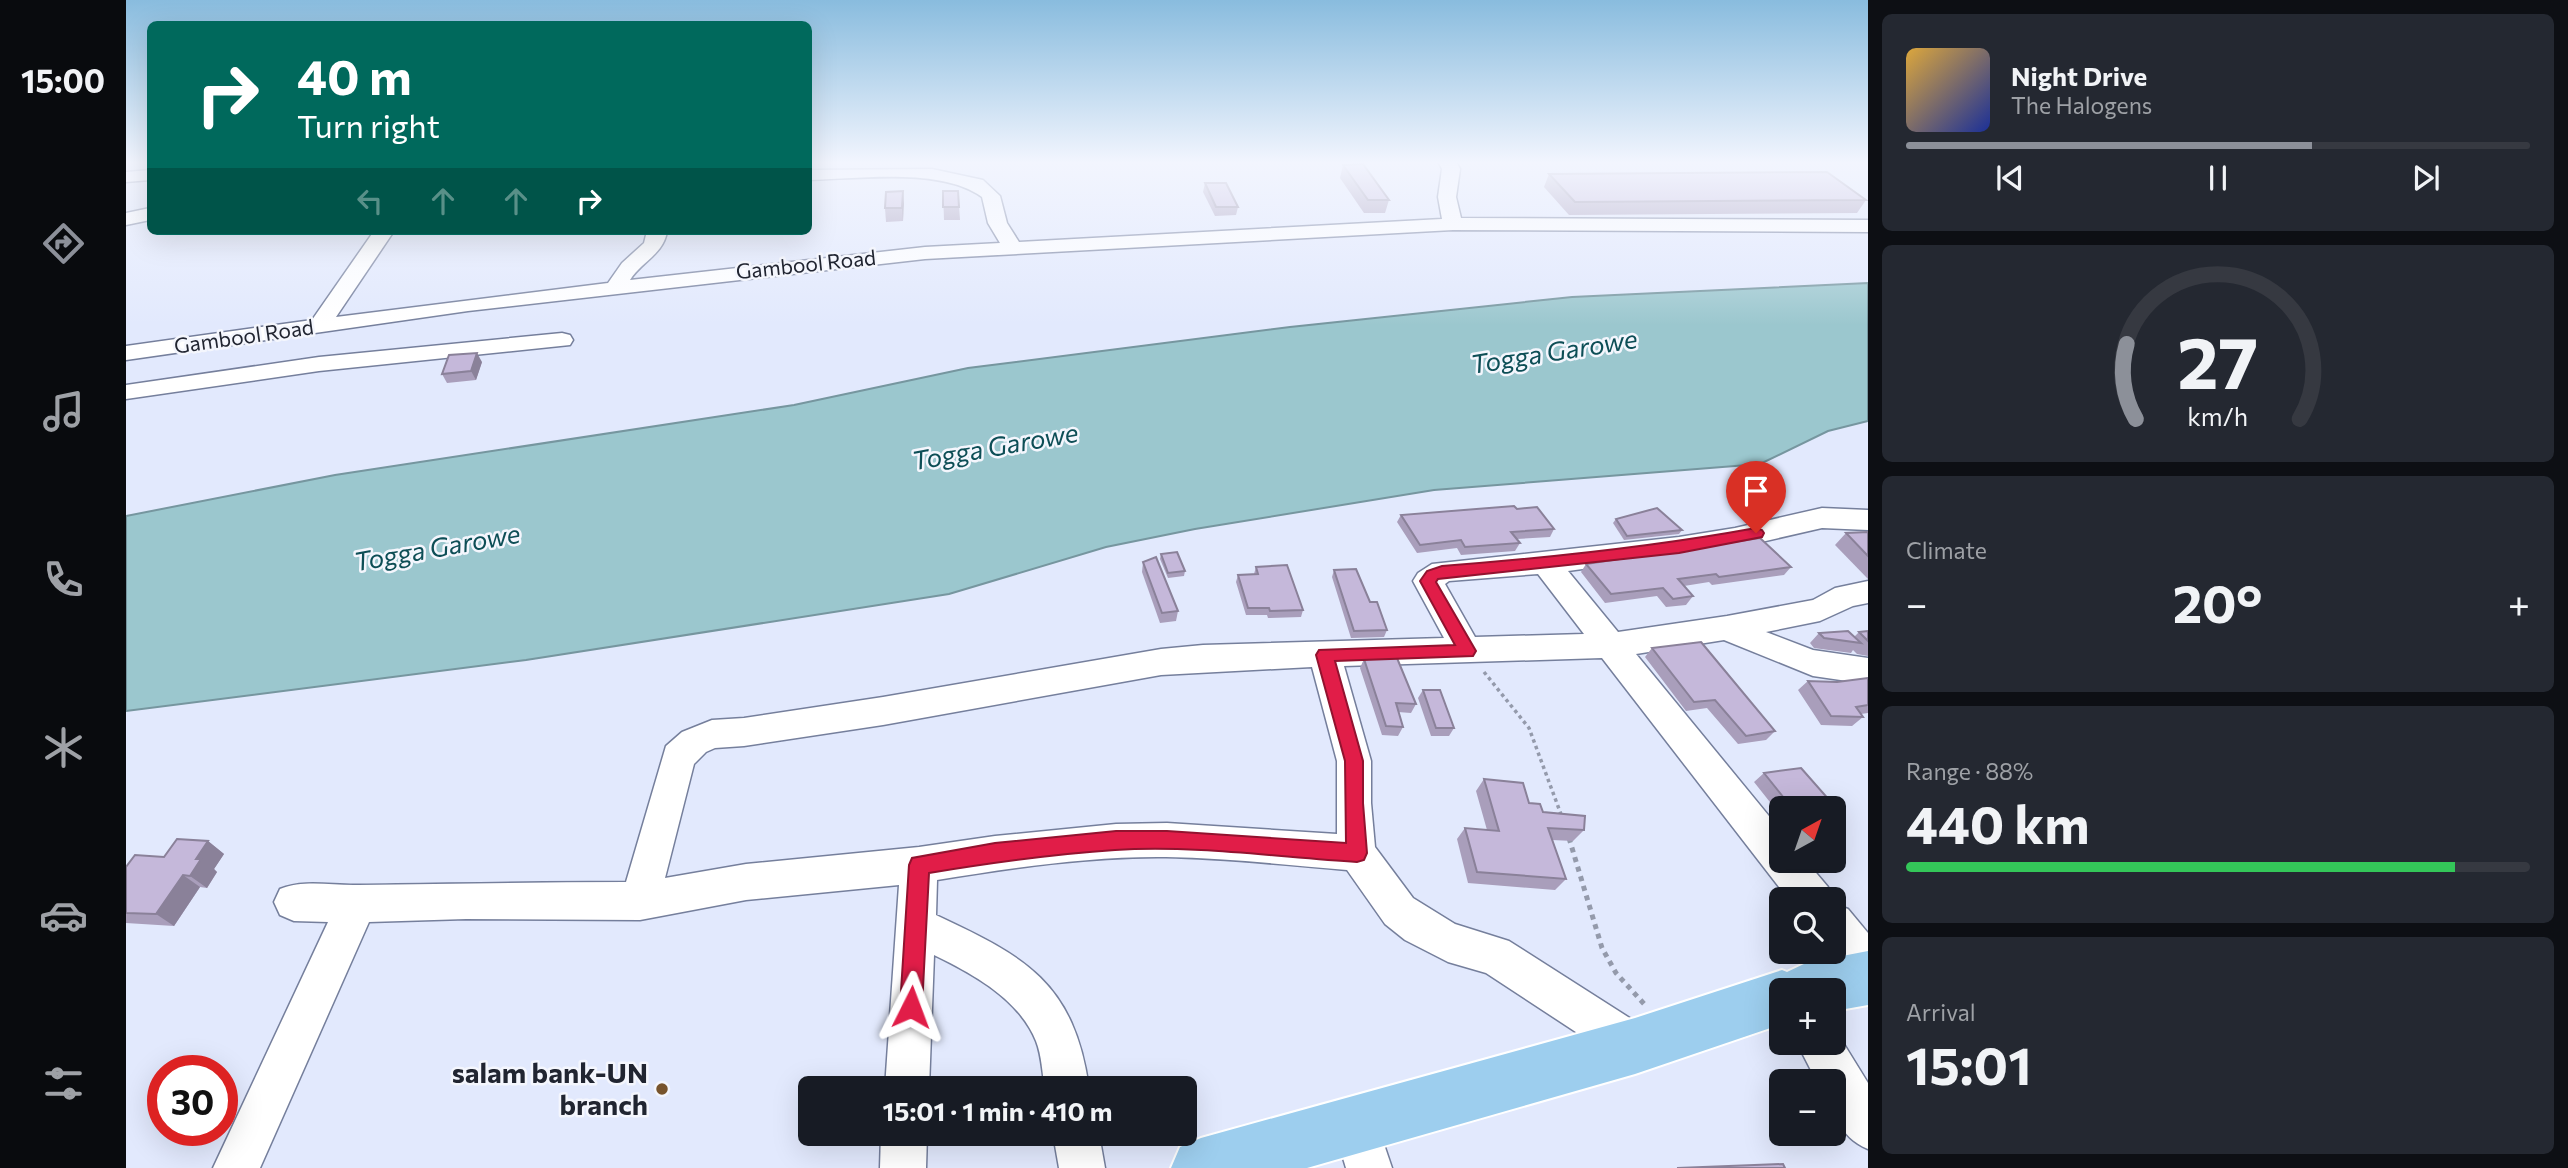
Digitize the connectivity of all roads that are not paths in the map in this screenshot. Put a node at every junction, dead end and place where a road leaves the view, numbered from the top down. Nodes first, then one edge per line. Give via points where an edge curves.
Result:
1 (995, 216) edge
2 (1451, 216) edge
3 (1453, 224) junction
4 (1868, 226) edge
5 (381, 235) edge
6 (657, 235) edge
7 (1012, 247) junction
8 (616, 287) junction
9 (318, 327) junction
10 (562, 340) dead end
11 (126, 354) edge
12 (126, 392) edge
13 (1868, 520) edge
14 (1545, 563) junction
15 (1868, 592) edge
16 (1727, 628) junction
17 (1612, 645) junction
18 (1467, 651) junction
19 (1325, 655) junction
20 (1868, 671) edge
21 (1769, 844) edge
22 (1357, 853) junction
23 (919, 865) junction
24 (1792, 873) edge
25 (1803, 887) edge
26 (640, 901) junction
27 (294, 902) dead end
28 (357, 904) junction
29 (915, 925) junction
30 (1846, 937) edge
31 (1868, 964) edge
32 (1868, 978) edge
33 (1846, 982) edge
34 (1769, 1001) edge
35 (1653, 1039) junction
36 (1826, 1055) edge
37 (908, 1076) edge
38 (1065, 1076) edge
39 (1868, 1126) edge
40 (904, 1146) edge
41 (1078, 1146) edge
42 (1362, 1146) edge
43 (236, 1168) edge
44 (903, 1168) edge
45 (1082, 1168) edge
46 (1201, 1168) edge

1 - 7 street
2 - 3 street
3 - 4 street, Gambool Road
3 - 7 street, Gambool Road
5 - 9 street
6 - 8 street via 653,246 626,270
7 - 8 street, Gambool Road
8 - 9 street, Gambool Road
9 - 11 street, Gambool Road
10 - 12 street via 320,364
13 - 14 street via 1822,518 1713,542
14 - 17 street
14 - 18 street via 1433,575 1428,581
15 - 16 street via 1846,596 1820,610
16 - 17 street
16 - 20 street via 1818,664
17 - 18 street
17 - 21 street
18 - 19 street
19 - 22 street via 1354,761
19 - 26 street via 1161,662 883,711 712,734 678,757
22 - 23 street via 1167,840 1116,841
22 - 35 street via 1399,911 1419,926 1448,942 1495,955
23 - 26 street via 746,882
23 - 29 street
24 - 25 street
26 - 28 street
27 - 28 street
28 - 43 street
29 - 37 street
29 - 38 street via 1005,970 1035,998 1058,1040
30 - 31 street
32 - 33 main road
34 - 35 main road
35 - 42 main road
36 - 39 street
40 - 44 street
41 - 45 street
42 - 46 main road

